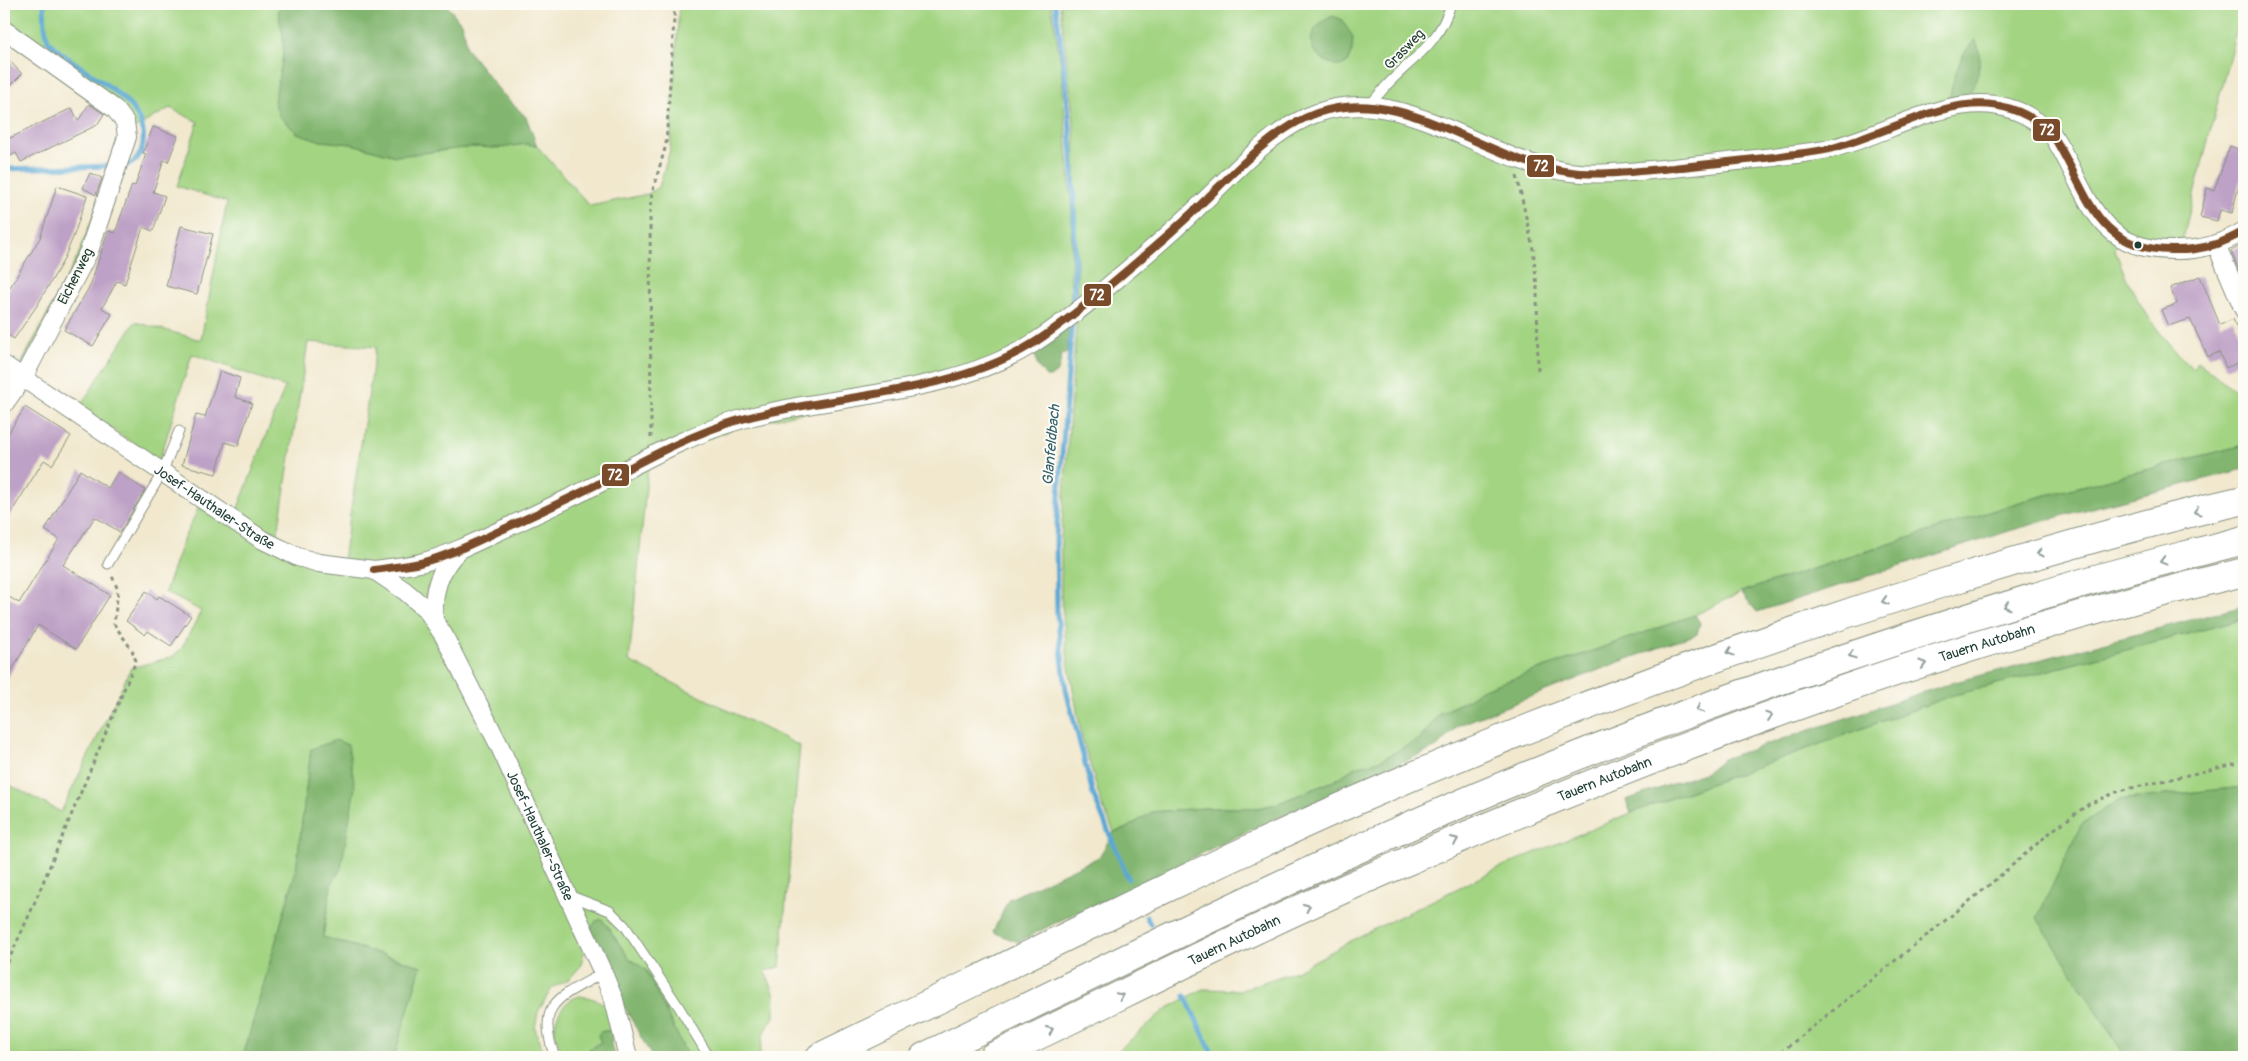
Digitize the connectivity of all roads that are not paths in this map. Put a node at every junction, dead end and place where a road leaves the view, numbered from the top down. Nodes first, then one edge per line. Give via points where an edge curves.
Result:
1 (1451, 4) edge
2 (4, 30) edge
3 (1368, 108) junction
4 (2244, 231) edge
5 (2216, 244) junction
6 (2244, 310) edge
7 (4, 364) edge
8 (24, 376) junction
9 (4, 404) edge
10 (179, 431) dead end
11 (162, 473) junction
12 (2244, 500) edge
13 (2244, 540) edge
14 (460, 549) junction
15 (108, 564) road end
16 (374, 570) junction
17 (2244, 572) edge
18 (434, 621) junction
19 (568, 895) junction
20 (603, 972) junction
21 (706, 1052) dead end
22 (555, 1057) edge
23 (628, 1057) edge
24 (820, 1057) edge
25 (924, 1057) edge
26 (992, 1057) edge

1 - 3 lane, Grasweg via 1434,38 1386,85
2 - 8 street, Eichenweg via 115,109 126,122 127,137 89,251
3 - 5 street via 1423,119 1514,158 1563,171 1580,172 1645,171 1823,151 1950,107 1987,104 2018,111 2042,124 2052,134 2094,209 2122,240 2153,250 2188,250
3 - 14 street via 1332,108 1303,118 1289,127 1169,235 1057,328 1020,352 976,370 914,386 743,419 696,435
4 - 5 street
5 - 6 street
7 - 8 street, Josef-Hauthaler-Straße
8 - 9 street, Eichenweg
8 - 11 street, Josef-Hauthaler-Straße
10 - 11 lane
11 - 15 lane
11 - 16 street, Josef-Hauthaler-Straße via 281,550 319,563
12 -> 24 highway via 2061,546 1880,602 1701,662 1525,729 1336,810 1136,903
13 -> 25 highway via 2067,587 1885,644 1706,706 1532,774 1362,846
14 - 16 street via 421,562
14 - 18 street via 443,568 436,587
16 - 18 street, Josef-Hauthaler-Straße via 405,591
26 -> 17 highway, Tauern Autobahn via 1024,1047 1392,867 1556,796 1895,672 2066,619
18 - 19 street, Josef-Hauthaler-Straße via 500,747
19 - 20 street, Josef-Hauthaler-Straße
19 - 21 lane via 610,911 625,926
20 - 22 lane via 556,1002 548,1016 546,1030
20 - 23 street, Josef-Hauthaler-Straße via 614,1000

